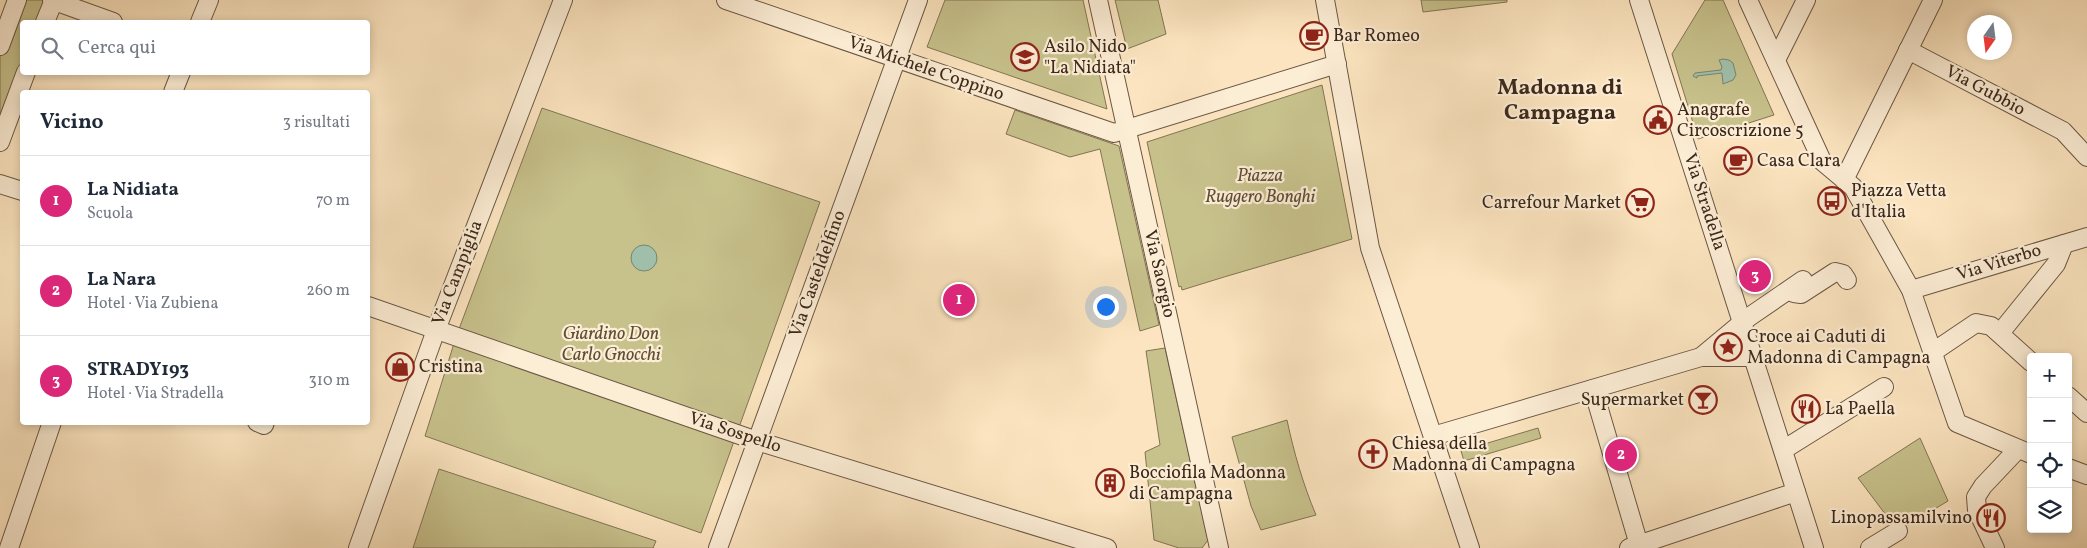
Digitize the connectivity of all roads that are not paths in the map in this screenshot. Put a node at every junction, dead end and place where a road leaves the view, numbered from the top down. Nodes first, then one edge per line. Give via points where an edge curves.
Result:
1 (17, 0) edge
2 (53, 0) edge
3 (209, 0) edge
4 (563, 0) edge
5 (726, 0) edge
6 (918, 0) edge
7 (1098, 0) edge
8 (1325, 0) edge
9 (1639, 0) edge
10 (1748, 0) edge
11 (1806, 0) edge
12 (1933, 0) edge
13 (46, 20) edge
14 (108, 20) edge
15 (201, 20) edge
16 (0, 46) edge
17 (1908, 50) junction
18 (896, 58) junction
19 (1776, 60) junction
20 (1337, 64) junction
21 (25, 75) edge
22 (180, 75) edge
23 (174, 90) edge
24 (1126, 129) junction
25 (0, 142) edge
26 (2087, 157) edge
27 (1844, 180) junction
28 (0, 184) edge
29 (20, 190) edge
30 (2087, 237) edge
31 (2064, 244) junction
32 (1803, 280) dead end
33 (1847, 280) dead end
34 (1911, 290) junction
35 (1783, 293) junction
36 (370, 307) edge
37 (1743, 322) junction
38 (436, 330) junction
39 (2000, 333) junction
40 (1933, 352) junction
41 (1701, 357) junction
42 (1753, 357) junction
43 (2027, 358) edge
44 (1884, 388) dead end
45 (1593, 389) junction
46 (2070, 398) edge
47 (2087, 412) edge
48 (51, 425) edge
49 (1433, 436) junction
50 (757, 441) junction
51 (1783, 450) junction
52 (2024, 452) edge
53 (2072, 469) edge
54 (2087, 475) edge
55 (1796, 492) junction
56 (1898, 531) dead end
57 (1634, 546) edge
58 (9, 548) edge
59 (358, 548) edge
60 (718, 548) edge
61 (1107, 548) edge
62 (1219, 548) edge
63 (1470, 548) edge
64 (1814, 548) edge
65 (1870, 548) edge
66 (1995, 548) edge

1 - 16 street
2 - 13 street
2 - 14 street
3 - 15 street
4 - 38 street, Via Campiglia
5 - 18 street, Via Michele Coppino
6 - 18 street, Via Casteldelfino
7 - 24 street, Via Saorgio
8 - 20 street
9 - 37 street, Via Stradella
10 - 19 street
11 - 19 street
12 - 17 street
17 - 26 street, Via Gubbio via 2063,131
17 - 27 street
18 - 24 street, Via Michele Coppino via 1114,133
18 - 50 street, Via Casteldelfino
19 - 27 street via 1822,162
20 - 24 street
20 - 49 street via 1370,248
21 - 25 street
22 - 23 street
24 - 62 street, Via Saorgio
27 - 34 street via 1853,187
28 - 29 street
30 - 31 street, Via Viterbo
31 - 34 street, Via Viterbo
31 - 39 street via 2056,264
32 - 35 street
33 - 35 street via 1843,274 1834,272 1801,294
34 - 40 street
35 - 37 street
36 - 38 street, Via Sospello
37 - 41 street
37 - 42 street, Via Stradella
38 - 50 street, Via Sospello
38 - 59 street, Via Campiglia
39 - 40 street via 1991,326 1976,323
39 - 43 street
40 - 52 street via 1957,423
41 - 42 street
41 - 45 street
42 - 51 street, Via Stradella
44 - 51 street
45 - 49 street
45 - 57 street
46 - 47 street
48 - 58 street
49 - 63 street
50 - 60 street, Via Casteldelfino
50 - 61 street, Via Sospello
51 - 55 street, Via Stradella
52 - 66 street via 1983,486 1976,497 1977,510
53 - 54 street
55 - 57 street
55 - 64 street, Via Stradella
56 - 65 street

